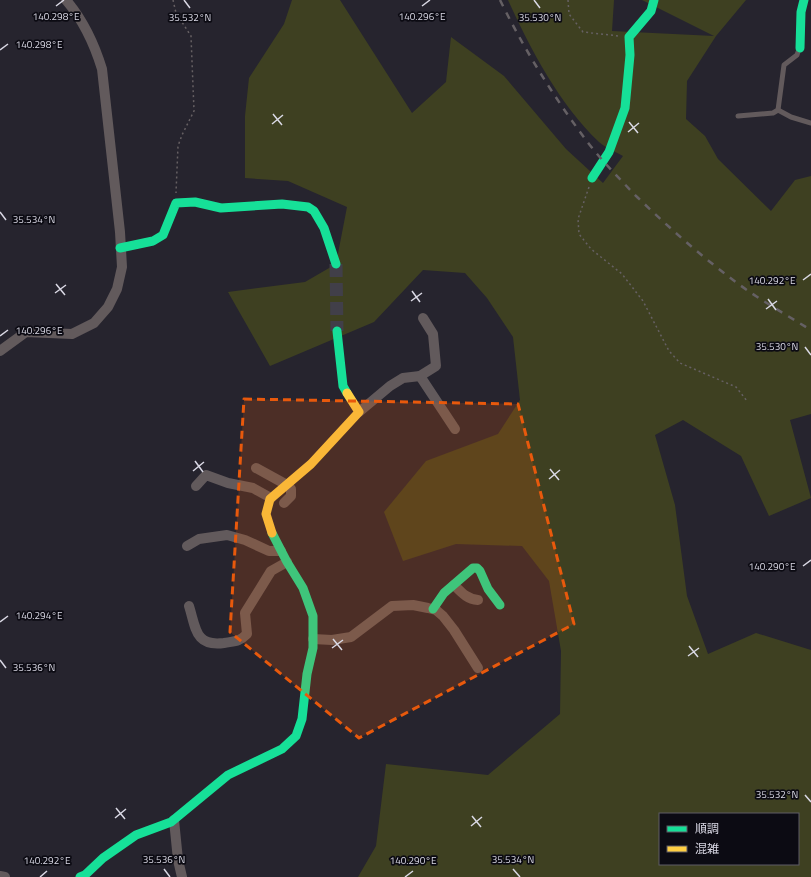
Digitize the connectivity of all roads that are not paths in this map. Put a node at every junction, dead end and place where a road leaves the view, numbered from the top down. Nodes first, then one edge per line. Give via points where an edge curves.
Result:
1 (66, 0) edge
2 (654, 0) edge
3 (804, 0) edge
4 (800, 48) joint
5 (778, 110) junction
6 (738, 116) dead end
7 (811, 123) edge
8 (592, 178) road end
9 (120, 248) junction
10 (336, 264) tunnel mouth
11 (423, 318) dead end
12 (338, 331) tunnel mouth
13 (0, 351) edge
14 (420, 376) junction
15 (360, 412) junction
16 (455, 429) dead end
17 (256, 468) dead end
18 (287, 485) junction
19 (196, 486) dead end
20 (272, 498) junction
21 (284, 503) dead end
22 (187, 546) dead end
23 (281, 551) junction
24 (287, 562) junction
25 (454, 585) junction
26 (478, 600) dead end
27 (500, 605) dead end
28 (189, 606) dead end
29 (433, 609) junction
30 (313, 639) junction
31 (478, 668) dead end
32 (174, 820) junction
33 (0, 876) edge
34 (5, 877) edge
35 (80, 877) edge
36 (182, 877) edge

1 - 9 street via 84,25 97,51 102,69
2 - 8 street via 651,11 629,37 630,55 625,108 609,152
3 - 4 street
4 - 5 lane via 797,55 784,65
5 - 6 lane via 773,113
5 - 7 lane
9 - 10 street via 153,241 163,235 176,203 195,202 221,208 282,204 308,207 314,211 324,228
9 - 13 street via 122,267 117,289 108,307 94,323 72,334 26,332
11 - 14 street via 433,334 436,366
12 - 15 street via 343,386
14 - 15 street via 403,378
14 - 16 street
15 - 18 street via 311,464
17 - 18 street
18 - 20 street
18 - 21 street via 291,489 291,496
19 - 20 street via 206,475 253,488
20 - 23 street via 266,514
22 - 23 street via 199,539 227,535 269,551
23 - 24 street
24 - 28 street via 271,571 245,613 247,634 241,640 215,644 204,642 198,635
24 - 30 street via 303,588 313,616
25 - 26 street via 464,596
25 - 27 street via 473,568 477,568
25 - 29 street via 444,593
29 - 30 street via 413,605 392,606 350,637 332,640
29 - 31 street via 443,616 454,630
30 - 32 street via 302,719 296,736 282,749 228,775
32 - 35 street via 136,835
32 - 36 street
33 - 34 street

